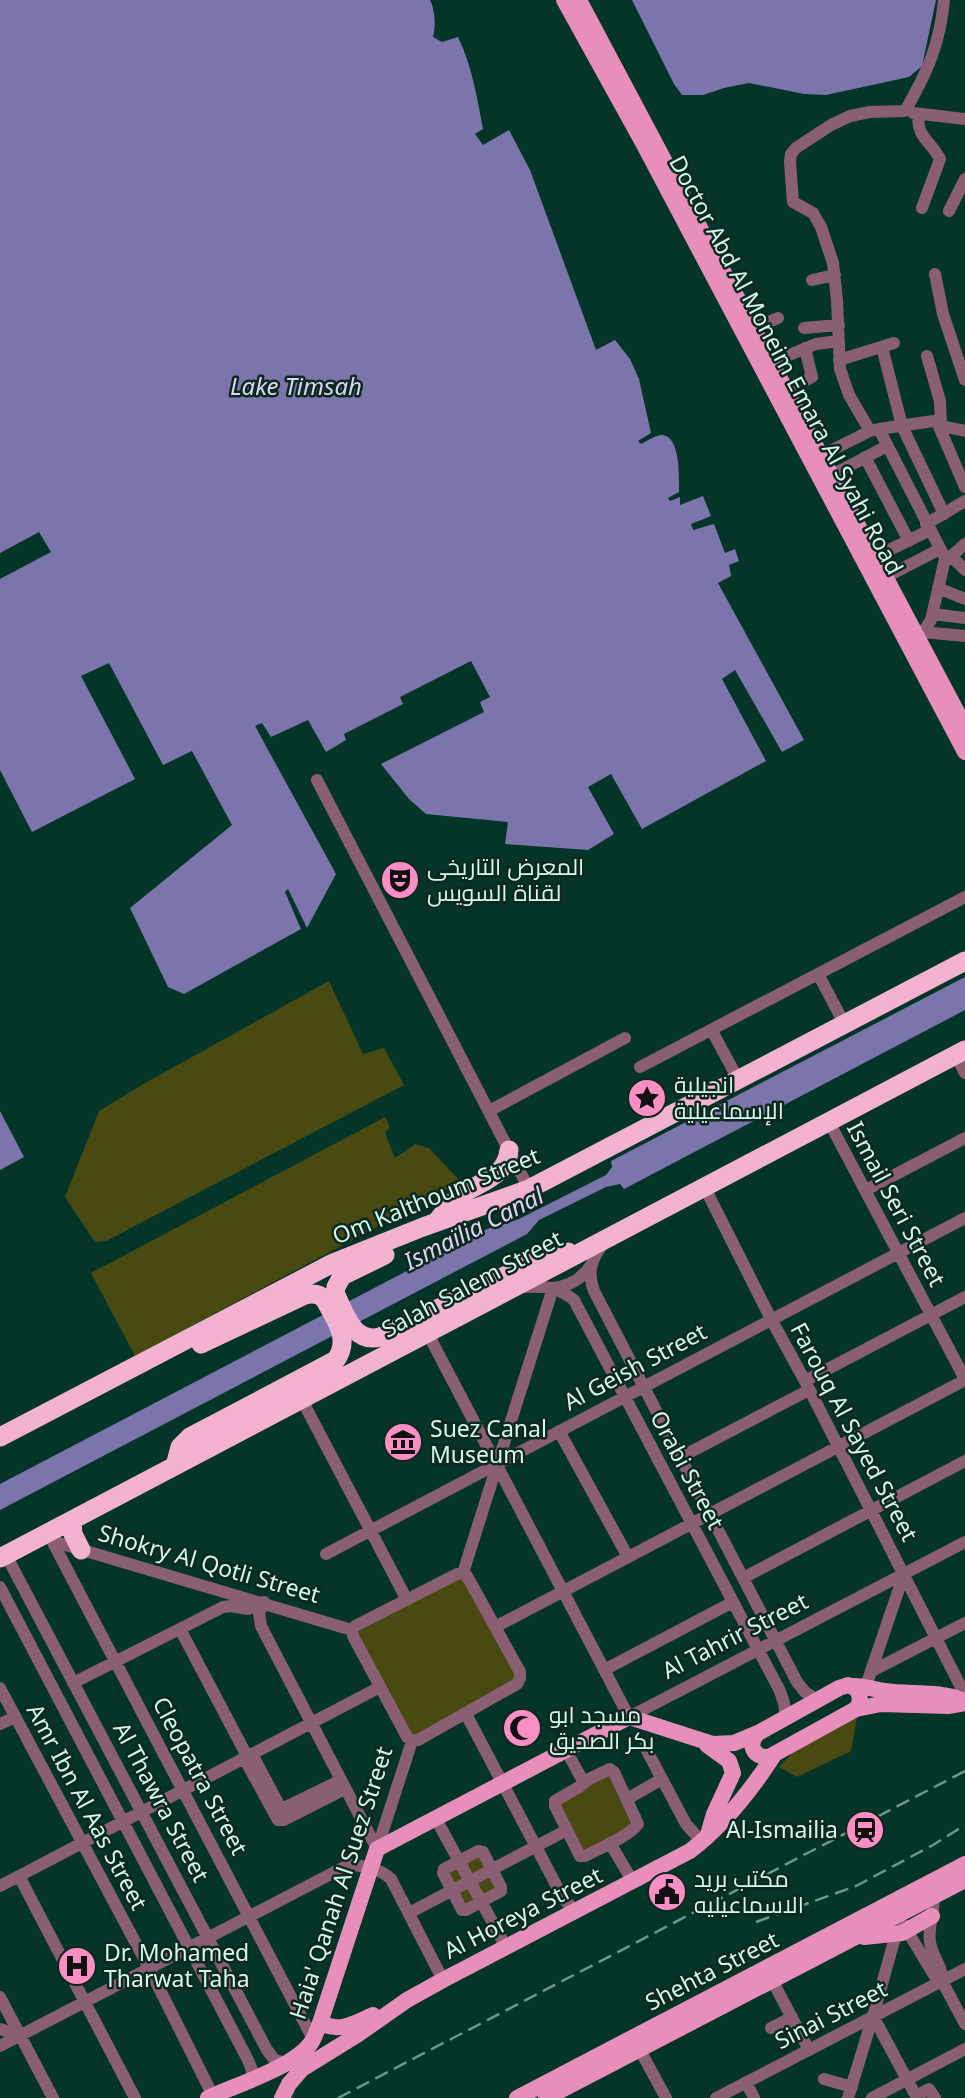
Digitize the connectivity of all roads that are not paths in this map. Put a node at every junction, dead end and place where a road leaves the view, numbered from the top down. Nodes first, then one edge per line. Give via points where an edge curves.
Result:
1 (564, 0) edge
2 (579, 0) edge
3 (944, 0) edge
4 (905, 111) junction
5 (919, 114) junction
6 (965, 119) edge
7 (965, 179) edge
8 (922, 208) dead end
9 (949, 211) dead end
10 (935, 274) dead end
11 (835, 275) junction
12 (812, 280) dead end
13 (778, 318) dead end
14 (839, 325) junction
15 (754, 328) junction
16 (804, 328) dead end
17 (838, 341) junction
18 (805, 348) junction
19 (927, 356) dead end
20 (839, 360) junction
21 (772, 362) junction
22 (964, 375) edge
23 (787, 390) junction
24 (939, 423) junction
25 (902, 426) junction
26 (874, 430) junction
27 (965, 431) edge
28 (887, 446) junction
29 (821, 456) junction
30 (865, 457) junction
31 (832, 475) junction
32 (965, 487) edge
33 (965, 501) edge
34 (944, 514) junction
35 (928, 527) junction
36 (909, 541) junction
37 (965, 545) edge
38 (946, 555) junction
39 (875, 557) junction
40 (965, 570) edge
41 (886, 577) junction
42 (938, 588) junction
43 (965, 599) edge
44 (933, 614) junction
45 (965, 618) edge
46 (965, 636) edge
47 (916, 637) junction
48 (965, 727) edge
49 (965, 752) edge
50 (317, 780) dead end
51 (965, 897) edge
52 (965, 961) edge
53 (818, 974) junction
54 (844, 1023) junction
55 (712, 1031) junction
56 (625, 1038) dead end
57 (960, 1053) edge
58 (640, 1067) dead end
59 (965, 1073) edge
60 (738, 1079) junction
61 (489, 1111) junction
62 (830, 1122) junction
63 (965, 1138) edge
64 (509, 1150) junction
65 (705, 1188) junction
66 (530, 1189) junction
67 (866, 1190) junction
68 (965, 1218) edge
69 (438, 1221) junction
70 (596, 1252) junction
71 (898, 1253) junction
72 (593, 1287) junction
73 (515, 1288) junction
74 (553, 1288) junction
75 (330, 1297) junction
76 (965, 1297) edge
77 (574, 1300) junction
78 (931, 1314) junction
79 (771, 1319) junction
80 (349, 1334) junction
81 (428, 1334) junction
82 (169, 1348) junction
83 (965, 1380) edge
84 (807, 1385) junction
85 (644, 1387) junction
86 (625, 1396) junction
87 (302, 1400) junction
88 (559, 1431) junction
89 (0, 1437) edge
90 (839, 1447) junction
91 (681, 1457) junction
92 (965, 1462) edge
93 (497, 1465) junction
94 (175, 1466) junction
95 (872, 1510) junction
96 (710, 1514) junction
97 (72, 1521) junction
98 (692, 1524) junction
99 (371, 1531) junction
100 (50, 1537) junction
101 (965, 1542) edge
102 (81, 1550) junction
103 (326, 1554) dead end
104 (628, 1557) junction
105 (7, 1562) edge
106 (463, 1573) junction
107 (904, 1574) junction
108 (0, 1575) edge
109 (743, 1578) junction
110 (0, 1587) edge
111 (564, 1591) junction
112 (407, 1600) junction
113 (264, 1602) junction
114 (733, 1602) junction
115 (965, 1623) edge
116 (495, 1627) junction
117 (180, 1629) junction
118 (352, 1630) junction
119 (935, 1638) junction
120 (776, 1641) junction
121 (758, 1650) junction
122 (116, 1662) junction
123 (604, 1670) junction
124 (863, 1681) junction
125 (74, 1683) junction
126 (380, 1687) junction
127 (0, 1688) edge
128 (965, 1695) edge
129 (817, 1700) junction
130 (965, 1702) edge
131 (856, 1709) junction
132 (466, 1714) junction
133 (15, 1717) junction
134 (629, 1717) junction
135 (786, 1718) junction
136 (310, 1723) junction
137 (0, 1724) edge
138 (758, 1733) junction
139 (412, 1741) junction
140 (703, 1742) junction
141 (645, 1747) dead end
142 (566, 1750) junction
143 (774, 1755) junction
144 (248, 1756) junction
145 (662, 1779) junction
146 (503, 1783) junction
147 (584, 1783) junction
148 (343, 1785) junction
149 (184, 1789) junction
150 (627, 1799) junction
151 (142, 1811) junction
152 (436, 1819) junction
153 (123, 1821) junction
154 (567, 1830) junction
155 (705, 1840) junction
156 (82, 1843) junction
157 (610, 1843) junction
158 (536, 1846) junction
159 (377, 1850) junction
160 (459, 1861) junction
161 (965, 1864) edge
162 (371, 1869) junction
163 (492, 1869) junction
164 (19, 1876) junction
165 (965, 1880) edge
166 (470, 1881) junction
167 (633, 1882) junction
168 (0, 1886) edge
169 (930, 1890) junction
170 (451, 1891) junction
171 (481, 1902) junction
172 (580, 1909) junction
173 (896, 1909) junction
174 (409, 1913) junction
175 (249, 1916) junction
176 (932, 1916) junction
177 (901, 1933) junction
178 (208, 1937) junction
179 (855, 1938) junction
180 (189, 1947) junction
181 (506, 1947) junction
182 (149, 1968) junction
183 (965, 1969) edge
184 (443, 1980) junction
185 (772, 1980) junction
186 (942, 1981) junction
187 (0, 1997) edge
188 (407, 2000) junction
189 (85, 2001) junction
190 (873, 2016) junction
191 (792, 2017) junction
192 (320, 2023) junction
193 (965, 2024) edge
194 (771, 2028) dead end
195 (0, 2029) edge
196 (20, 2035) junction
197 (313, 2039) junction
198 (0, 2046) edge
199 (809, 2049) junction
200 (965, 2049) edge
201 (267, 2050) junction
202 (640, 2050) junction
203 (248, 2060) junction
204 (284, 2063) junction
205 (824, 2079) dead end
206 (908, 2079) junction
207 (251, 2081) junction
208 (746, 2082) junction
209 (850, 2093) edge
210 (220, 2096) edge
211 (917, 2097) edge
212 (53, 2098) edge
213 (135, 2098) edge
214 (282, 2098) edge
215 (517, 2098) edge
216 (546, 2098) edge
217 (666, 2098) edge
218 (716, 2098) edge
219 (754, 2098) edge
220 (872, 2098) edge
221 (935, 2098) edge

1 - 47 main road, Doctor Abd Al Moneim Emara Al Syahi Road
2 - 15 main road, Doctor Abd Al Moneim Emara Al Syahi Road
3 - 4 street via 937,45
4 - 5 street
4 - 11 street via 850,116 791,154 793,202 813,214 821,227
5 - 6 street
5 - 8 street via 919,130 940,159
7 - 9 street
10 - 22 street
11 - 12 street
11 - 14 street
13 - 15 street
14 - 16 street
14 - 17 street
15 - 21 main road, Doctor Abd Al Moneim Emara Al Syahi Road
17 - 18 street
17 - 20 street
18 - 21 street
18 - 23 street via 812,377
19 - 24 street via 940,401
20 - 25 street via 888,345
20 - 26 street via 845,386
21 - 23 main road, Doctor Abd Al Moneim Emara Al Syahi Road
23 - 29 main road, Doctor Abd Al Moneim Emara Al Syahi Road
24 - 25 street
24 - 27 street
24 - 32 street
25 - 26 street
25 - 34 street
26 - 28 street
26 - 29 street
28 - 30 street
28 - 35 street
29 - 31 main road, Doctor Abd Al Moneim Emara Al Syahi Road
30 - 31 street
30 - 36 street
31 - 39 main road, Doctor Abd Al Moneim Emara Al Syahi Road
33 - 34 street
34 - 35 street
35 - 36 street
35 - 38 street
36 - 39 street
37 - 38 street
38 - 40 street
38 - 41 street
38 - 42 street
39 - 41 main road, Doctor Abd Al Moneim Emara Al Syahi Road
41 - 47 main road, Doctor Abd Al Moneim Emara Al Syahi Road
42 - 43 street
42 - 44 street
44 - 45 street
44 - 47 street
46 - 47 street
47 - 48 main road, Doctor Abd Al Moneim Emara Al Syahi Road
47 - 49 main road, Doctor Abd Al Moneim Emara Al Syahi Road
50 - 61 street
51 - 53 street
52 - 54 highway, Om Kalthoum Street
53 - 54 street
53 - 55 street
54 - 60 highway, Om Kalthoum Street
55 - 58 street
55 - 60 street
56 - 61 street
57 - 59 street
57 - 62 highway, Salah Salem Street
60 - 66 highway, Om Kalthoum Street
61 - 64 street
62 - 65 highway, Salah Salem Street
62 - 67 street, Ismail Seri Street
63 - 67 street
64 - 66 street
64 - 69 highway via 502,1170 461,1195
65 - 70 highway, Salah Salem Street
65 - 79 street, Farouq Al Sayed Street
66 - 69 highway, Om Kalthoum Street
67 - 71 street, Ismail Seri Street
68 - 71 street, Al Geish Street
69 - 75 highway via 415,1242 342,1276
69 - 82 highway, Om Kalthoum Street via 333,1263
70 - 72 street, Orabi Street via 590,1273
70 - 73 highway, Salah Salem Street
70 - 74 street via 583,1275
70 - 80 highway via 557,1254 529,1264 380,1337
71 - 78 street, Ismail Seri Street
71 - 79 street, Al Geish Street
72 - 77 street via 580,1289
72 - 85 street, Orabi Street
73 - 74 street
73 - 81 highway, Salah Salem Street
74 - 77 street
74 - 93 street
75 - 80 highway
75 - 82 highway via 306,1295 207,1342
76 - 78 street
77 - 86 street, Orabi Street
78 - 83 street, Ismail Seri Street
78 - 84 street
79 - 84 street, Farouq Al Sayed Street
79 - 85 street, Al Geish Street
80 - 94 highway via 337,1360 190,1437 180,1447
81 - 87 highway, Salah Salem Street
81 - 93 street
82 - 89 highway, Om Kalthoum Street
83 - 90 street
84 - 90 street, Farouq Al Sayed Street
84 - 91 street
85 - 86 street, Al Geish Street
85 - 91 street, Orabi Street
86 - 88 street, Al Geish Street
86 - 98 street, Orabi Street
87 - 94 highway, Salah Salem Street
87 - 99 street
88 - 93 street, Al Geish Street
88 - 104 street
90 - 95 street, Farouq Al Sayed Street
90 - 96 street
91 - 96 street, Orabi Street
92 - 95 street
93 - 99 street, Al Geish Street
93 - 106 street
93 - 111 street
94 - 97 highway, Salah Salem Street
95 - 107 street, Farouq Al Sayed Street
95 - 109 street
96 - 98 street
96 - 109 street, Orabi Street
97 - 100 highway, Salah Salem Street
97 - 102 highway via 72,1534
98 - 104 street
98 - 114 street, Orabi Street
99 - 103 street, Al Geish Street
99 - 112 street
100 - 102 street, Shokry Al Qotli Street
100 - 105 highway, Salah Salem Street
100 - 122 street, Cleopatra Street
101 - 107 street, Al Tahrir Street
102 - 113 street, Shokry Al Qotli Street
104 - 111 street
105 - 108 street via 7,1571
105 - 125 street, Al Thawra Street
106 - 112 street
106 - 116 street
107 - 119 street, Farouq Al Sayed Street
107 - 120 street, Al Tahrir Street
107 - 124 street
109 - 120 street, Orabi Street
110 - 153 street, Al Thawra Street
111 - 116 street
111 - 123 street
112 - 118 street
113 - 117 street via 248,1609 223,1607
113 - 118 street, Shokry Al Qotli Street
113 - 136 street via 259,1620
114 - 121 street, Orabi Street
114 - 123 street
115 - 119 street
116 - 132 street via 520,1678
117 - 122 street
117 - 144 street
118 - 126 street
119 - 124 street
119 - 128 street, Farouq Al Sayed Street
120 - 121 street, Al Tahrir Street
120 - 129 street, Orabi Street via 797,1682
121 - 134 street, Al Tahrir Street
121 - 135 street, Orabi Street via 783,1697
122 - 125 street
122 - 149 street, Cleopatra Street
123 - 134 street
124 - 129 main road
124 - 130 main road via 886,1691 947,1695
124 - 131 main road via 857,1690 860,1703
125 - 151 street, Al Thawra Street
126 - 136 street
126 - 139 street
127 - 133 street, Amr Ibn Al Aas Street
129 - 135 main road
130 - 131 main road
131 - 143 main road
132 - 139 street
132 - 146 street
133 - 137 street
133 - 156 street, Amr Ibn Al Aas Street
134 - 140 main road
134 - 142 main road, Al Tahrir Street
135 - 138 main road
136 - 144 street
136 - 148 street
138 - 140 main road via 724,1745
138 - 143 main road via 752,1740 756,1754 764,1758
139 - 159 street, Haia' Qanah Al Suez Street
140 - 155 main road via 729,1761 733,1773
141 - 145 street
142 - 146 main road, Al Tahrir Street
142 - 147 street
143 - 155 main road, Al Horeya Street via 730,1815
144 - 148 street via 284,1808
144 - 149 street
145 - 150 street
145 - 155 street via 686,1824
146 - 152 main road, Al Tahrir Street
146 - 158 street
147 - 150 street via 612,1770
147 - 154 street via 555,1801
148 - 159 street
149 - 151 street
149 - 175 street, Cleopatra Street
150 - 157 street via 638,1827
151 - 153 street
151 - 178 street, Al Thawra Street
152 - 159 main road, Al Tahrir Street
152 - 160 street
153 - 156 street
153 - 180 street, Al Thawra Street
154 - 157 street via 583,1856
154 - 158 street
155 - 167 main road, Al Horeya Street
156 - 164 street
156 - 182 street, Amr Ibn Al Aas Street
157 - 167 street
158 - 163 street
158 - 172 street via 564,1900
159 - 162 main road, Haia' Qanah Al Suez Street
160 - 163 street via 482,1851
160 - 166 street
160 - 170 street via 443,1872
161 - 169 main road, Shehta Street
162 - 174 street via 391,1879
162 - 175 street via 344,1866
162 - 192 main road, Haia' Qanah Al Suez Street
163 - 166 street
163 - 171 street via 502,1891
164 - 168 street
164 - 189 street
165 - 169 main road, Shehta Street
166 - 170 street
166 - 171 street
167 - 172 main road, Al Horeya Street
169 - 173 main road, Shehta Street
169 - 176 street
170 - 171 street via 462,1910
170 - 174 street
171 - 181 street
172 - 181 main road, Al Horeya Street
173 - 177 street
173 - 179 main road, Shehta Street
173 - 215 main road, Shehta Street
174 - 184 street
175 - 178 street
175 - 197 street, Cleopatra Street
176 - 177 main road
176 - 186 street via 930,1941
177 - 179 main road
177 - 186 street
177 - 190 street
178 - 180 street
178 - 201 street, Al Thawra Street
179 - 185 main road, Shehta Street
180 - 182 street
180 - 203 street, Al Thawra Street
181 - 184 main road, Al Horeya Street
182 - 189 street
182 - 210 street, Amr Ibn Al Aas Street
183 - 186 street, Sinai Street
184 - 188 main road, Al Horeya Street
185 - 191 street
185 - 202 main road, Shehta Street
186 - 190 street, Sinai Street
186 - 193 street
187 - 196 street
188 - 192 main road via 346,2027
188 - 214 main road, Al Horeya Street via 302,2069
189 - 196 street
189 - 213 street
190 - 199 street, Sinai Street
190 - 206 street
190 - 209 street
191 - 194 street
191 - 199 street
192 - 197 main road, Haia' Qanah Al Suez Street
195 - 196 street
196 - 198 street
196 - 212 street
197 - 204 main road
199 - 208 street, Sinai Street
200 - 206 street
201 - 203 street via 259,2060
201 - 204 street, Al Thawra Street
202 - 216 main road, Shehta Street
202 - 217 street
203 - 207 street, Al Thawra Street
204 - 207 main road
205 - 209 street
206 - 211 street
206 - 220 street
207 - 210 main road
208 - 218 street, Sinai Street
208 - 219 street
211 - 221 street via 929,2089

